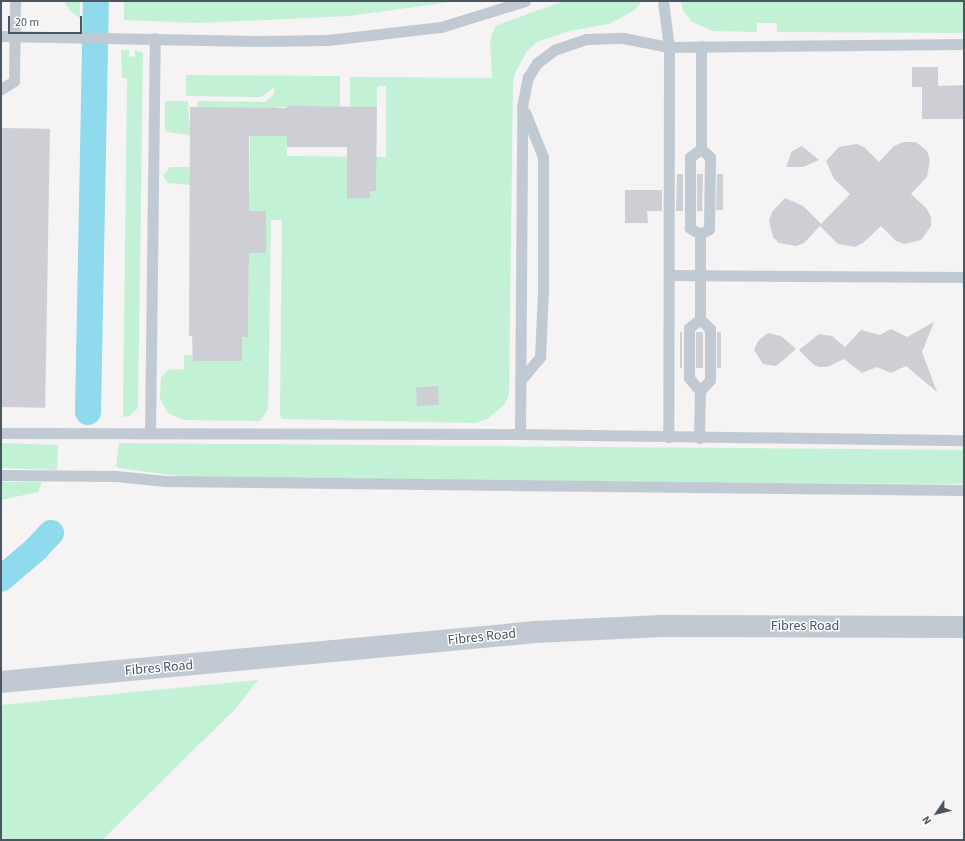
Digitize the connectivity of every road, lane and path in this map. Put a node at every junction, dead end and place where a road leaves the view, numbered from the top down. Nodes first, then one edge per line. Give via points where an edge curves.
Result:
1 (15, 1) edge
2 (525, 1) edge
3 (663, 1) edge
4 (1, 36) edge
5 (15, 36) junction
6 (155, 38) junction
7 (964, 44) edge
8 (701, 46) junction
9 (670, 47) junction
10 (1, 89) edge
11 (522, 107) junction
12 (701, 149) junction
13 (700, 234) junction
14 (669, 274) junction
15 (700, 275) junction
16 (964, 276) edge
17 (700, 319) junction
18 (520, 382) junction
19 (700, 391) junction
20 (1, 433) edge
21 (150, 433) junction
22 (520, 434) junction
23 (668, 437) junction
24 (699, 438) junction
25 (964, 440) edge
26 (1, 475) edge
27 (964, 490) edge
28 (964, 628) edge
29 (1, 682) edge

1 - 5 lane
2 - 6 lane via 441,27 383,36 260,41
3 - 9 lane
4 - 5 lane
5 - 6 lane
5 - 10 lane via 14,81
6 - 21 lane
7 - 8 lane
8 - 9 lane
8 - 12 lane
9 - 11 lane via 622,38 586,40 554,50 538,63 528,77
9 - 14 lane
11 - 18 lane
11 - 18 lane via 543,157 543,290 540,357
12 - 13 lane via 710,157 710,230
12 - 13 lane via 690,157 690,228
13 - 15 lane
14 - 15 lane
14 - 23 lane
15 - 16 lane
15 - 17 lane
17 - 19 lane via 710,329 710,380
17 - 19 lane via 689,328 689,378
18 - 22 lane
19 - 24 lane
20 - 21 lane
21 - 22 lane
22 - 23 lane
23 - 24 lane
24 - 25 lane
26 - 27 lane via 116,476 165,481
28 - 29 street, Fibres Road via 661,626 536,632

